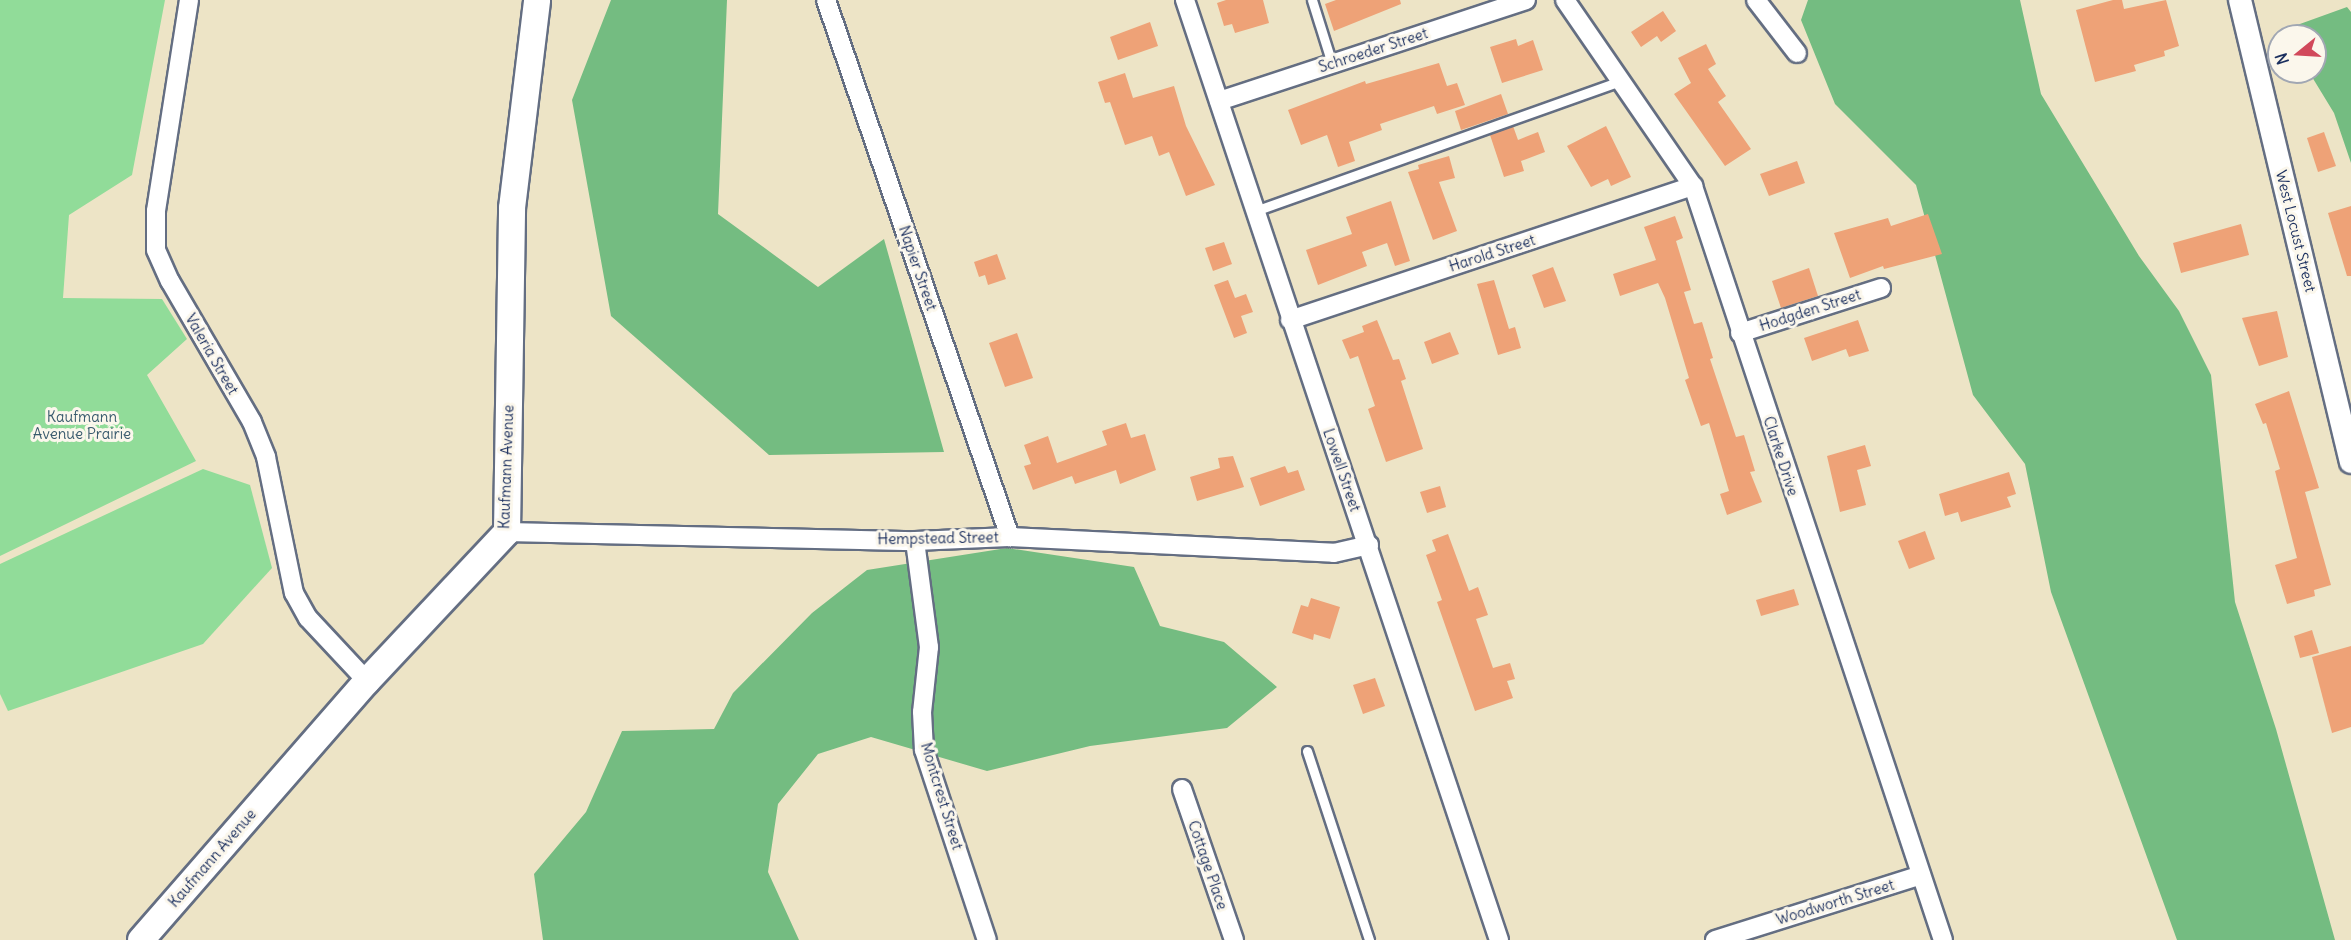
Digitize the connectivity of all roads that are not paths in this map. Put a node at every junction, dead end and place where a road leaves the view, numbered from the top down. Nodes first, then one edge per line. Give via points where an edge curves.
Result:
1 (189, 0) edge
2 (537, 0) edge
3 (826, 0) edge
4 (1185, 0) edge
5 (1312, 0) edge
6 (1526, 0) edge
7 (1565, 0) edge
8 (1756, 0) edge
9 (2240, 0) edge
10 (1797, 53) dead end
11 (1332, 63) junction
12 (1620, 81) junction
13 (1219, 100) junction
14 (1693, 186) junction
15 (1255, 211) junction
16 (1881, 288) dead end
17 (1290, 320) junction
18 (1740, 333) junction
19 (2351, 462) edge
20 (507, 532) junction
21 (1010, 537) junction
22 (915, 541) junction
23 (1369, 545) junction
24 (367, 681) junction
25 (1307, 751) dead end
26 (1182, 789) dead end
27 (1921, 875) junction
28 (141, 940) edge
29 (987, 940) edge
30 (1234, 940) edge
31 (1369, 940) edge
32 (1498, 940) edge
33 (1715, 940) edge
34 (1943, 940) edge

1 - 24 street, Valeria Street via 156,211 156,250 252,422 266,457 294,593 308,618
2 - 20 main road, Kaufmann Avenue via 512,208
3 - 21 street, Napier Street
4 - 13 street, Lowell Street
5 - 11 lane
6 - 11 street, Schroeder Street
7 - 12 street, Clarke Drive
8 - 10 street
9 - 19 street, West Locust Street
11 - 13 street, Schroeder Street
12 - 14 street, Clarke Drive
12 - 15 lane
13 - 15 street, Lowell Street
14 - 17 street, Harold Street
14 - 18 street, Clarke Drive
15 - 17 street, Lowell Street
16 - 18 street, Hodgden Street
17 - 23 street, Lowell Street
18 - 27 street, Clarke Drive
20 - 22 street, Hempstead Street
20 - 24 main road, Kaufmann Avenue
21 - 22 street, Hempstead Street
21 - 23 street, Hempstead Street via 1334,553
22 - 29 street, Montcrest Street via 929,647 922,712 924,750
23 - 32 street, Lowell Street
24 - 28 main road, Kaufmann Avenue
25 - 31 lane
26 - 30 street, Cottage Place
27 - 33 street, Woodworth Street
27 - 34 street, Clarke Drive

